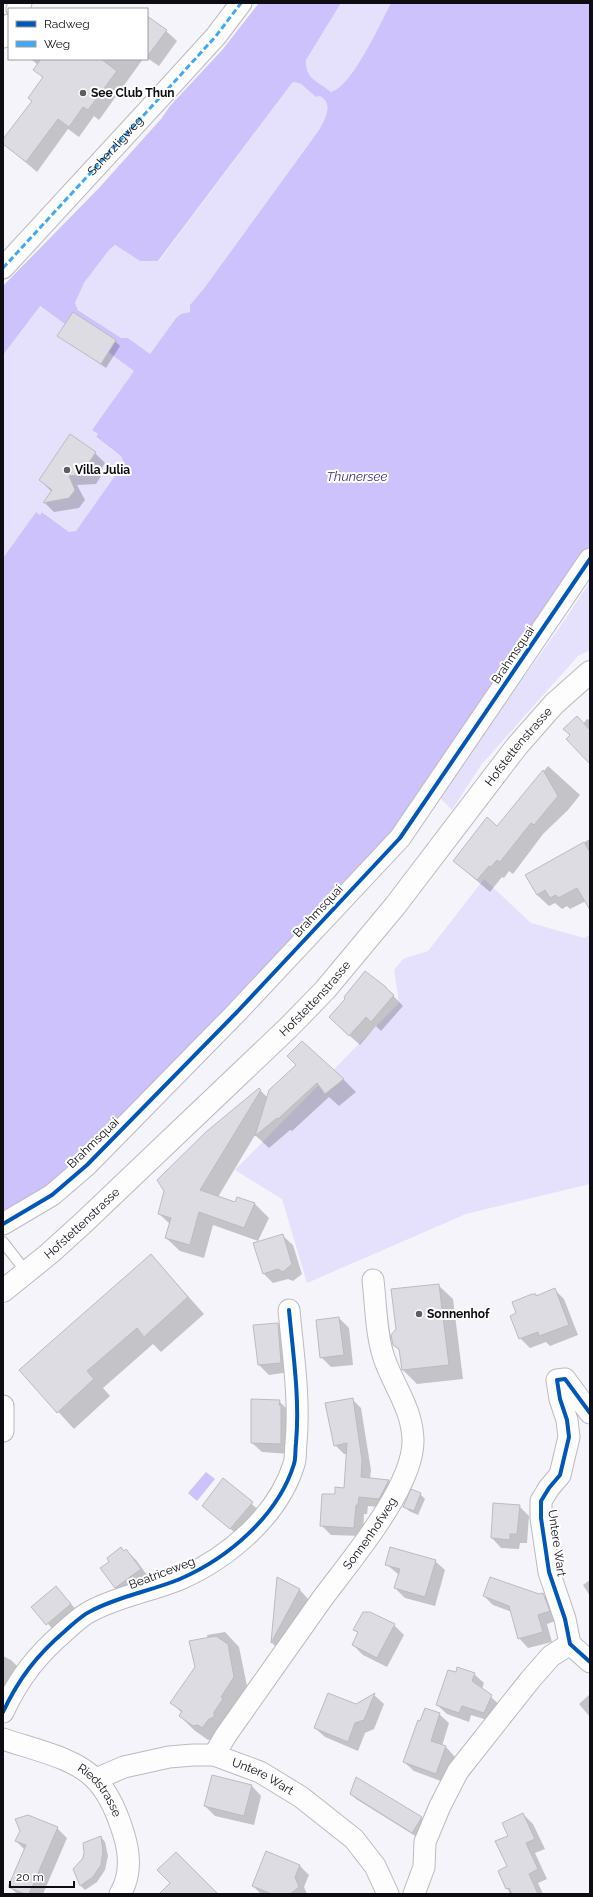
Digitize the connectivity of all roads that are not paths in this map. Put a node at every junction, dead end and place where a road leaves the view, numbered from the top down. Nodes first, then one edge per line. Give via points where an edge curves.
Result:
1 (241, 3) edge
2 (8, 27) edge
3 (3, 36) edge
4 (3, 268) edge
5 (590, 559) edge
6 (590, 672) edge
7 (3, 1224) edge
8 (3, 1242) edge
9 (27, 1273) junction
10 (373, 1280) dead end
11 (3, 1292) edge
12 (289, 1310) dead end
13 (3, 1406) edge
14 (590, 1413) edge
15 (3, 1431) edge
16 (570, 1644) junction
17 (590, 1662) edge
18 (3, 1712) edge
19 (3, 1739) edge
20 (214, 1755) junction
21 (96, 1779) junction
22 (120, 1894) edge
23 (388, 1894) edge
24 (414, 1894) edge

1 - 4 street, Scherzligweg via 216,36
2 - 3 street
5 - 7 street, Brahmsquai via 400,838 237,1012 87,1165 52,1195
6 - 9 main road, Hofstettenstrasse via 550,708 517,746 391,911 325,990 88,1219
8 - 9 lane
9 - 11 main road, Hofstettenstrasse
10 - 20 street, Sonnenhofweg via 384,1358 408,1408 413,1441 412,1456 402,1481 371,1532
12 - 18 street, Beatriceweg via 297,1425 294,1463 286,1484 274,1503 255,1527 208,1565 179,1579 91,1611 77,1620 31,1664
13 - 15 street
14 - 16 street, Untere Wart via 565,1379 557,1380 567,1420 568,1438 560,1475 548,1488 541,1501 541,1518 549,1572 565,1619
16 - 17 street
16 - 24 street via 551,1656 458,1771 425,1842 424,1867
19 - 21 street, Riedstrasse via 69,1762
20 - 21 street, Untere Wart via 169,1757 124,1767
20 - 23 street, Untere Wart via 260,1772 301,1797 331,1820 354,1839 375,1866
21 - 22 street, Riedstrasse via 118,1815 128,1848 129,1867 125,1886

